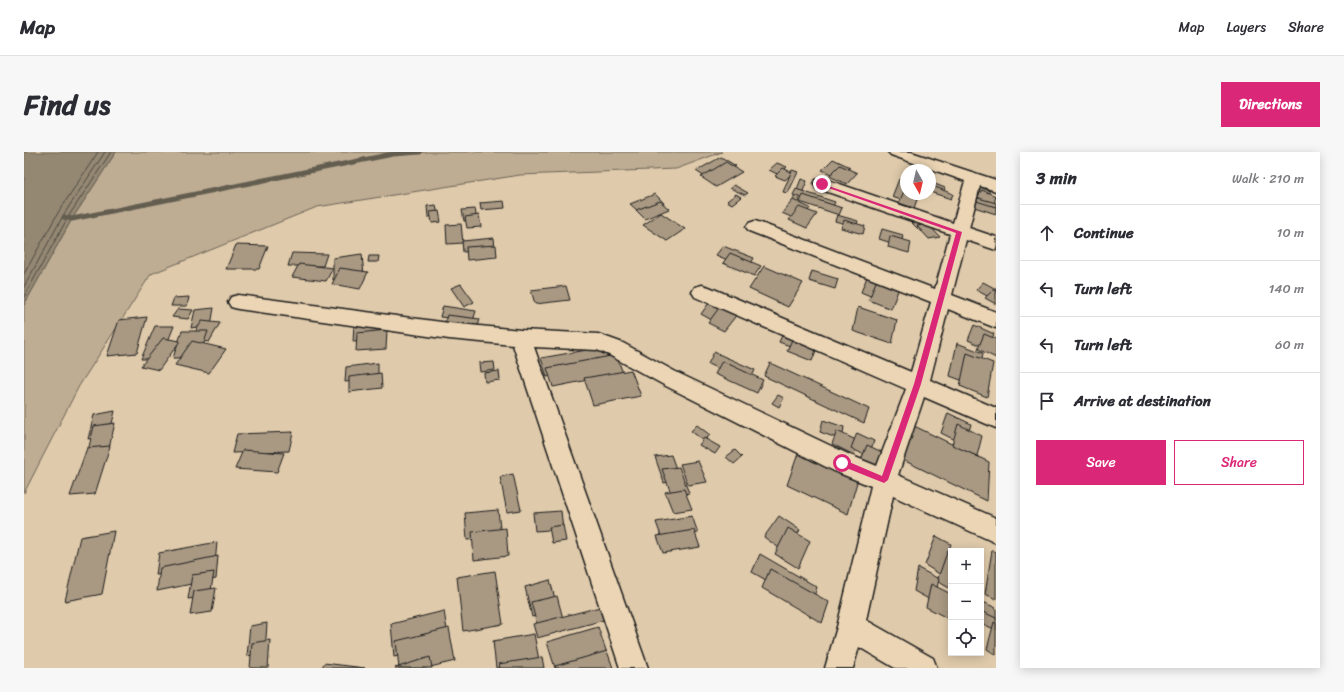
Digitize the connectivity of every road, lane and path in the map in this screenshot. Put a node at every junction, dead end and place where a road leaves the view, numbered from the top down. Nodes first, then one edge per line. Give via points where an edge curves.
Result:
1 (896, 152) edge
2 (974, 179) junction
3 (822, 184) dead end
4 (996, 186) edge
5 (755, 226) dead end
6 (959, 232) junction
7 (996, 244) edge
8 (702, 292) dead end
9 (941, 299) junction
10 (238, 302) dead end
11 (996, 320) edge
12 (521, 338) junction
13 (918, 384) junction
14 (996, 418) edge
15 (884, 480) junction
16 (996, 531) edge
17 (851, 627) junction
18 (634, 668) edge
19 (839, 668) edge
20 (923, 668) edge

1 - 2 street
2 - 4 street
2 - 6 street
3 - 6 street
5 - 9 street
6 - 7 street
6 - 9 street
8 - 13 street
9 - 11 street
9 - 13 street
10 - 12 street via 449,331
12 - 15 street via 598,342 616,348 682,385 842,463
12 - 18 street
13 - 14 street
13 - 15 street
15 - 16 street
15 - 17 street
17 - 19 street
17 - 20 street

